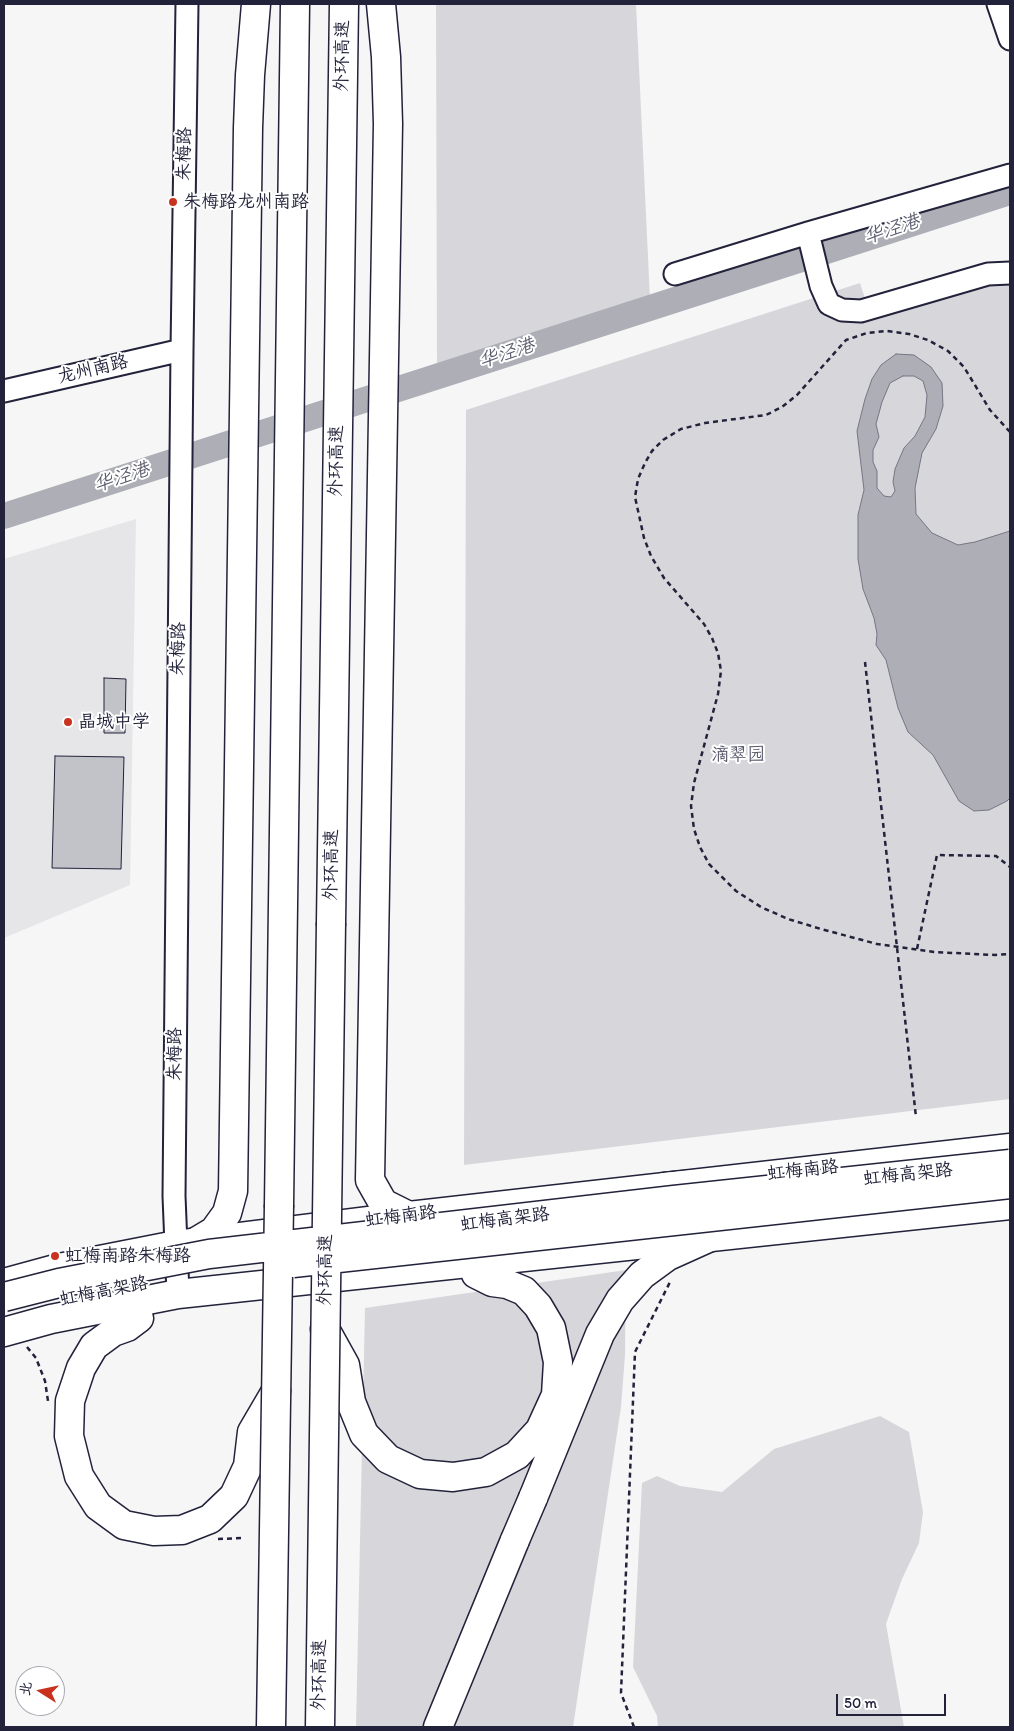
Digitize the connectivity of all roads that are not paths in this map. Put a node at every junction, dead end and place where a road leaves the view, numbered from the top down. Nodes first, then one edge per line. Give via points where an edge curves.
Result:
1 (187, 4) edge
2 (256, 4) edge
3 (296, 4) edge
4 (344, 4) edge
5 (381, 4) edge
6 (998, 4) edge
7 (1010, 39) edge
8 (1010, 175) edge
9 (808, 234) junction
10 (1010, 273) edge
11 (675, 274) dead end
12 (182, 350) junction
13 (4, 391) edge
14 (1010, 1148) edge
15 (1010, 1155) edge
16 (1010, 1164) edge
17 (1010, 1184) edge
18 (664, 1187) junction
19 (1010, 1205) edge
20 (409, 1216) junction
21 (708, 1238) junction
22 (661, 1243) junction
23 (185, 1244) junction
24 (476, 1274) junction
25 (4, 1283) edge
26 (178, 1294) junction
27 (4, 1297) edge
28 (4, 1315) edge
29 (139, 1318) junction
30 (325, 1329) junction
31 (4, 1332) edge
32 (4, 1347) edge
33 (276, 1391) junction
34 (271, 1727) edge
35 (320, 1727) edge
36 (438, 1727) edge

1 - 12 street, 朱梅路
2 - 23 main road via 248,119 233,1191 227,1213 214,1230
3 - 33 main road, bridge
4 - 30 main road, 外环高速, bridge
5 - 20 main road via 388,124 370,1180 383,1203
6 - 7 street
8 - 9 street
9 - 10 street via 829,304 842,310 861,311 988,274
9 - 11 street
12 - 13 street, 龙州南路
12 - 23 street, 朱梅路 via 174,1187
14 - 18 main road, 虹梅南路
15 - 18 main road
16 - 27 main road, 虹梅高架路, bridge via 209,1254
17 - 28 main road, 虹梅高架路, bridge via 212,1272 67,1298
18 - 20 main road, 虹梅南路
19 - 21 main road
20 - 23 main road, 虹梅南路
21 - 22 main road
21 - 36 main road, bridge via 668,1256 642,1275 620,1300 600,1334
22 - 24 main road via 646,1251 621,1256
22 - 26 main road
23 - 25 main road, 虹梅南路 via 59,1268
23 - 26 street, 朱梅路
24 - 29 main road via 187,1308
24 - 30 main road via 524,1292 538,1306 551,1328 558,1362 556,1395 540,1430 517,1455 486,1472 453,1477 420,1474 388,1459 364,1434 351,1402 345,1364
26 - 31 main road via 51,1319
29 - 32 main road
29 - 33 main road via 94,1346 81,1368 70,1401 68,1436 79,1476 98,1506 124,1524 154,1531 182,1530 210,1519 234,1496 248,1466 252,1432
30 - 35 main road, 外环高速, bridge
33 - 34 main road, bridge

